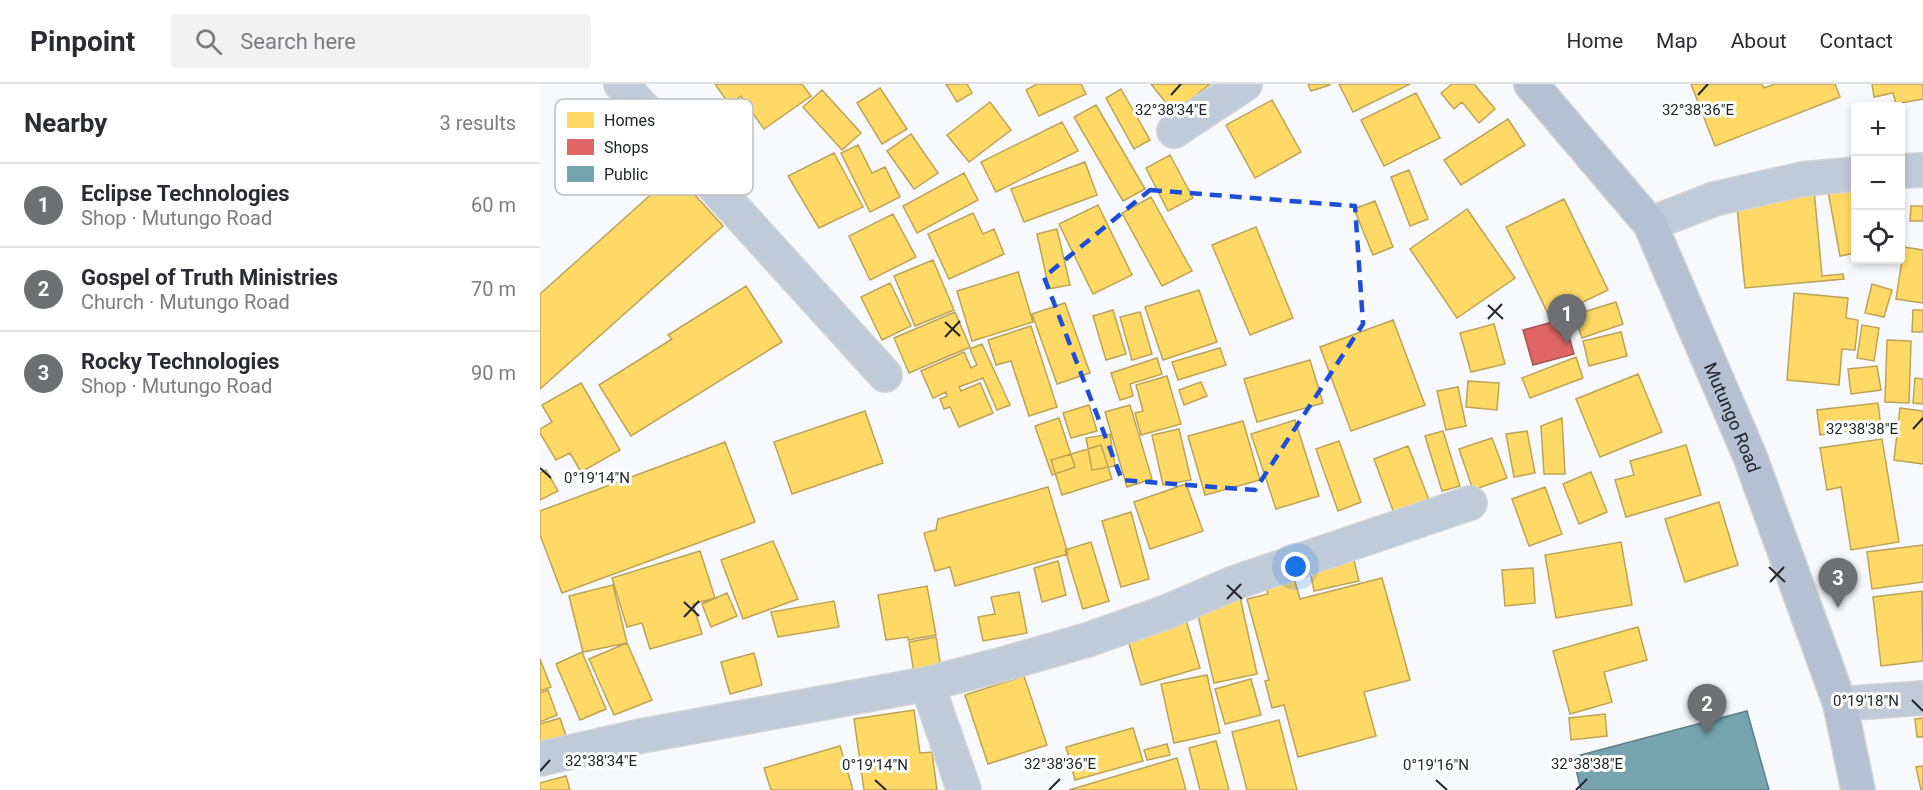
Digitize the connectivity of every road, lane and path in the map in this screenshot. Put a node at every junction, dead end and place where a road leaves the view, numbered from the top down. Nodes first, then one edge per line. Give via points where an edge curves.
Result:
1 (621, 84) edge
2 (1245, 84) edge
3 (1531, 84) edge
4 (635, 99) edge
5 (1174, 131) dead end
6 (1923, 170) edge
7 (1905, 171) edge
8 (1851, 174) edge
9 (722, 195) edge
10 (1650, 224) junction
11 (885, 375) dead end
12 (1470, 502) dead end
13 (927, 684) junction
14 (1923, 698) edge
15 (1840, 704) junction
16 (540, 759) edge
17 (964, 790) edge
18 (1858, 790) edge

1 - 4 street
2 - 5 street
3 - 10 main road, Mutungo Road
6 - 7 street
8 - 10 street via 1803,178 1714,199
9 - 11 street
10 - 15 main road, Mutungo Road via 1749,454
12 - 13 street via 1234,583 1087,640
13 - 16 street via 641,736
13 - 17 street
14 - 15 street
15 - 18 main road, Mutungo Road

